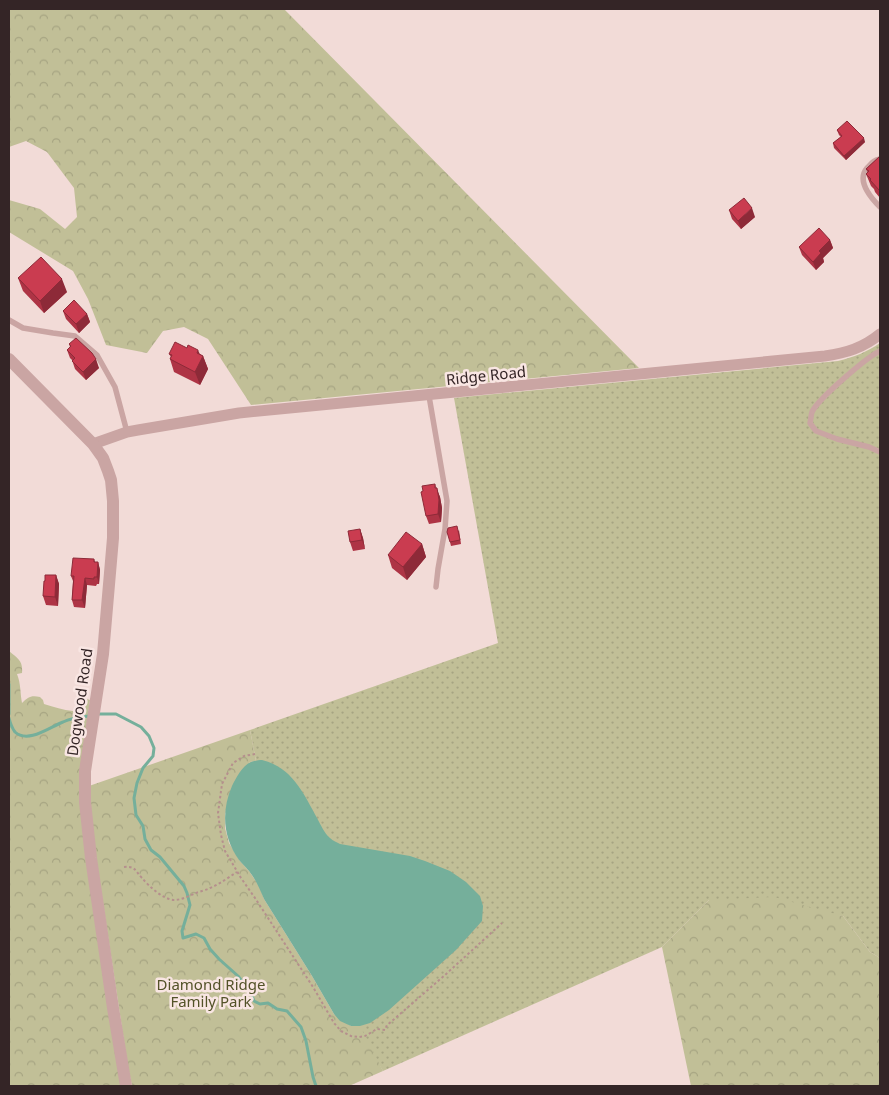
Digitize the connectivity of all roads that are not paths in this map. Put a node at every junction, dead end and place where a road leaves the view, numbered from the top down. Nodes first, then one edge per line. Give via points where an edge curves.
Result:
1 (880, 159) edge
2 (880, 208) edge
3 (9, 320) edge
4 (880, 334) edge
5 (880, 351) edge
6 (9, 359) edge
7 (429, 396) junction
8 (127, 432) junction
9 (93, 444) junction
10 (880, 452) edge
11 (436, 586) dead end
12 (126, 1086) edge

1 - 2 lane via 874,160 864,172 863,179
3 - 8 lane via 23,328 76,336 97,356 116,387
4 - 7 street, Ridge Road via 858,348 825,356
5 - 10 lane via 822,398 812,412 810,423 816,431
6 - 9 street, Dogwood Road
7 - 8 street, Ridge Road via 240,413
7 - 11 lane via 447,501
8 - 9 street, Ridge Road
9 - 12 street, Dogwood Road via 103,458 112,485 113,538 103,654 84,786 86,820

